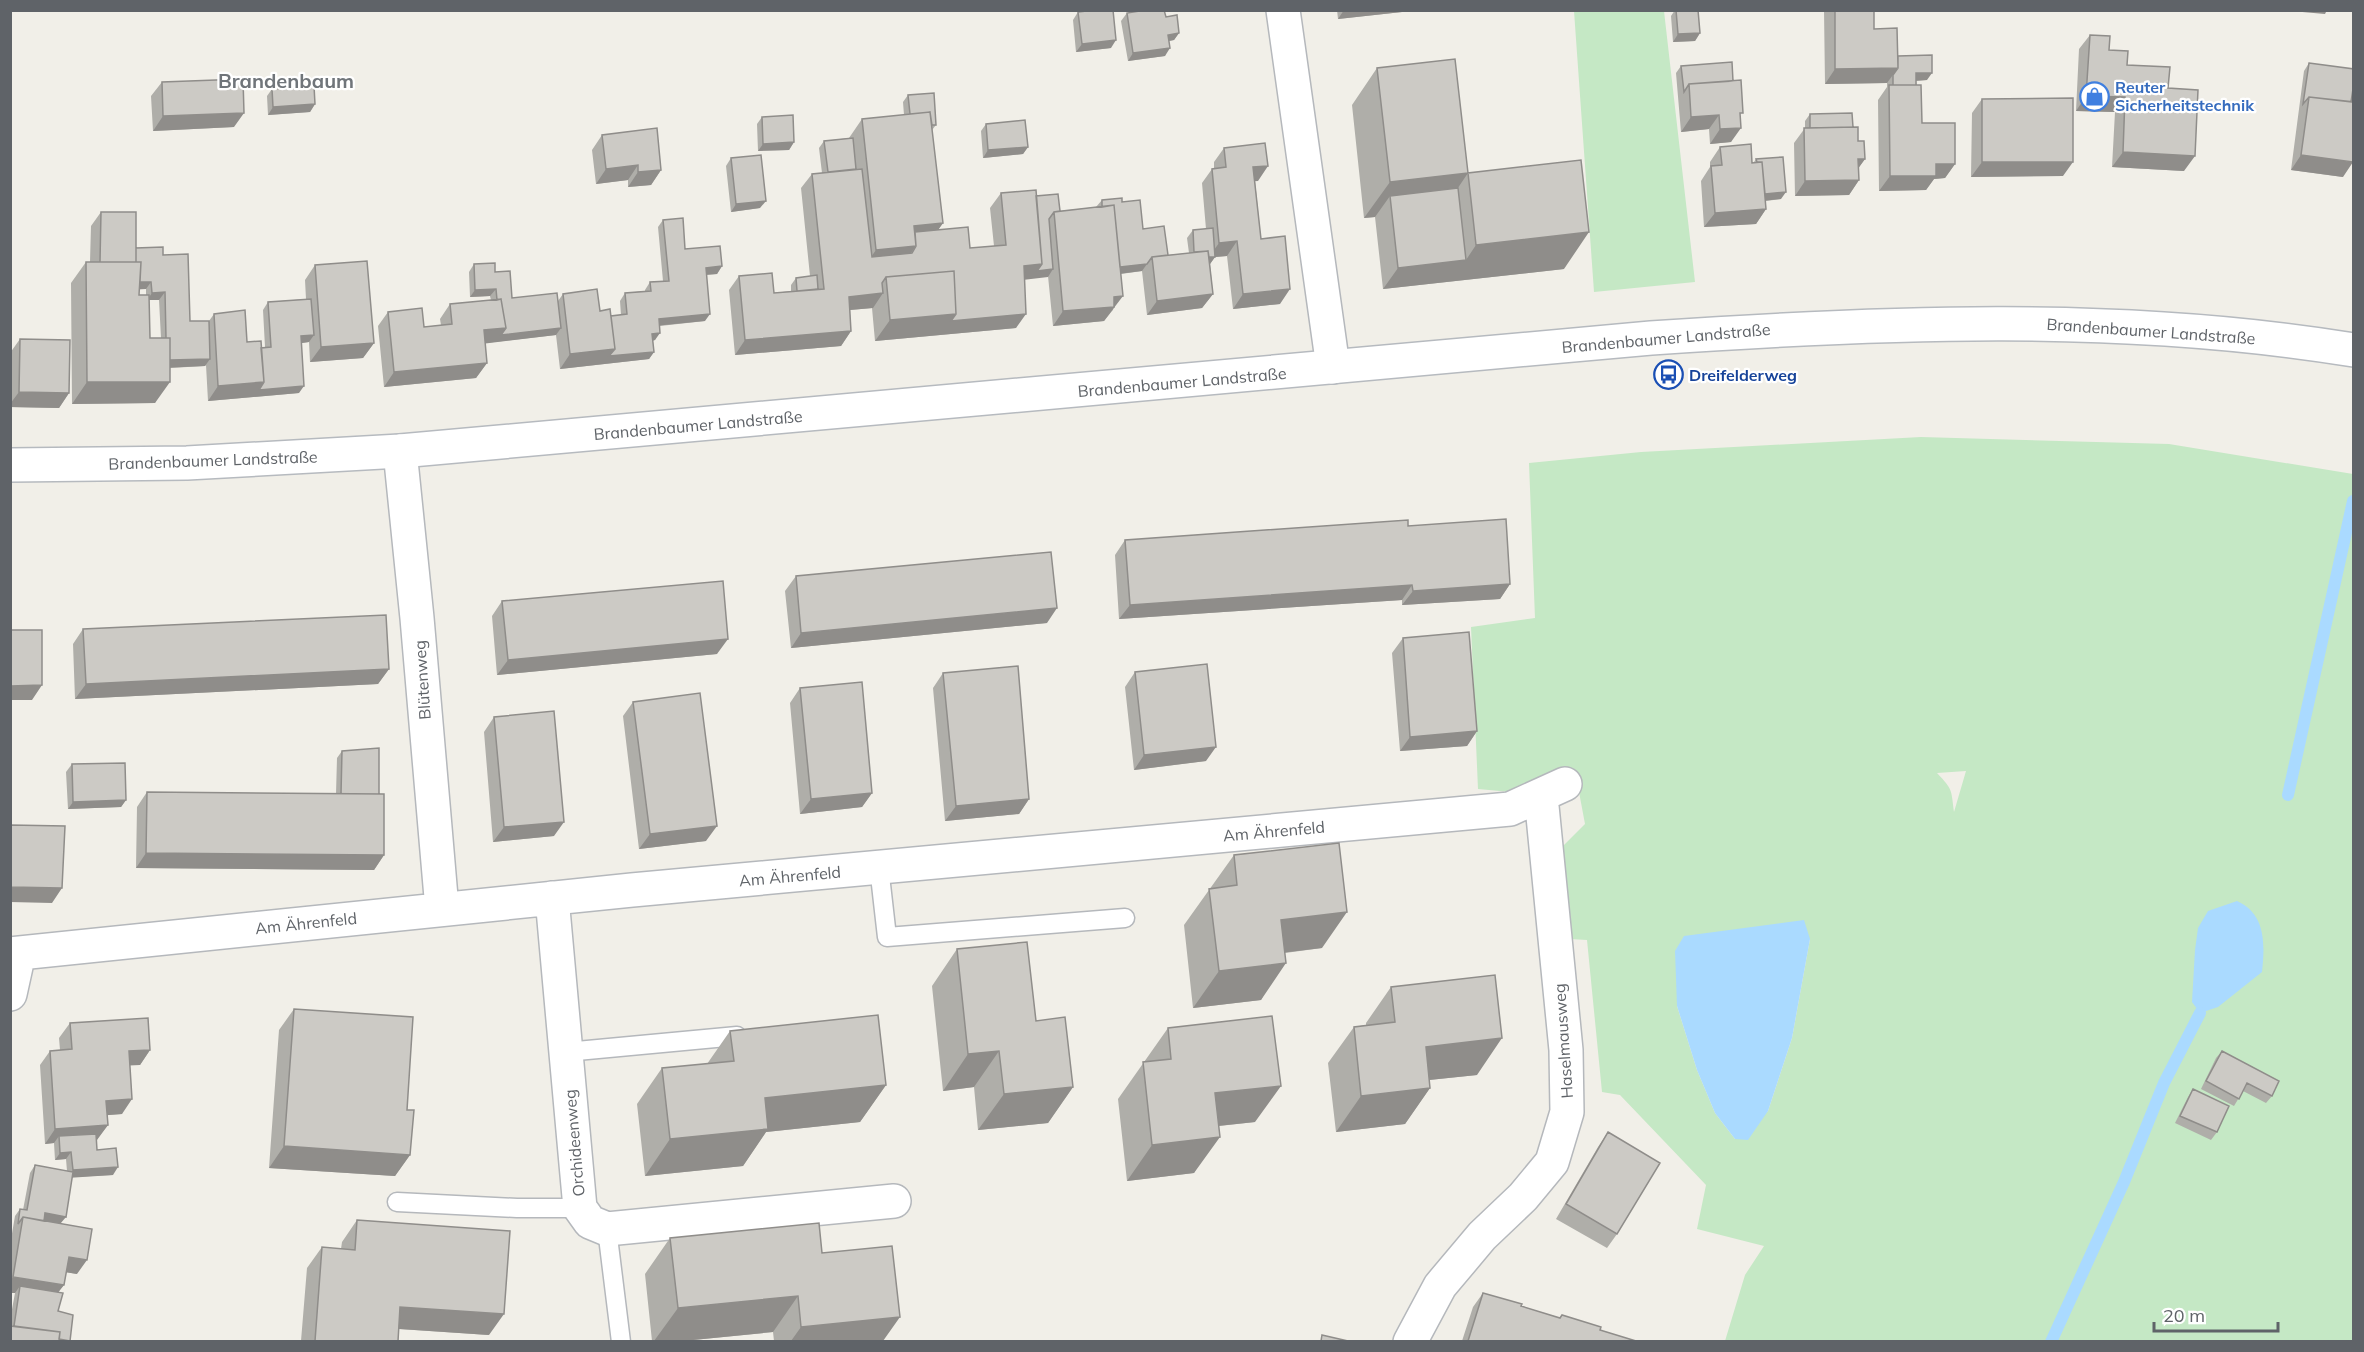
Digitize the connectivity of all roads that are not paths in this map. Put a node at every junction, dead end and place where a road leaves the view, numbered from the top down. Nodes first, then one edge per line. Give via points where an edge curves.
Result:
1 (1283, 10) edge
2 (2354, 350) edge
3 (1333, 367) junction
4 (400, 451) junction
5 (10, 465) edge
6 (1553, 790) joint
7 (879, 867) junction
8 (552, 898) junction
9 (442, 909) junction
10 (1125, 918) dead end
11 (15, 953) edge
12 (10, 994) edge
13 (737, 1036) edge
14 (566, 1052) junction
15 (894, 1201) dead end
16 (397, 1202) dead end
17 (580, 1208) junction
18 (607, 1229) junction
19 (621, 1341) edge
20 (1410, 1341) edge

1 - 3 street
2 - 3 street, Brandenbaumer Landstraße via 2172,330 1937,323 1788,328
3 - 4 street, Brandenbaumer Landstraße
4 - 5 street, Brandenbaumer Landstraße via 187,463
4 - 9 street, Blütenweg
6 - 7 street, Am Ährenfeld via 1510,809
6 - 20 street, Haselmausweg via 1567,1112 1552,1162 1440,1286
7 - 8 street, Am Ährenfeld
7 - 10 lane via 887,937
8 - 9 street, Am Ährenfeld
8 - 14 street, Orchideenweg
9 - 11 street, Am Ährenfeld
11 - 12 street
13 - 14 lane
14 - 17 street, Orchideenweg
15 - 18 street
16 - 17 lane
17 - 18 street, Orchideenweg via 590,1222
18 - 19 lane

